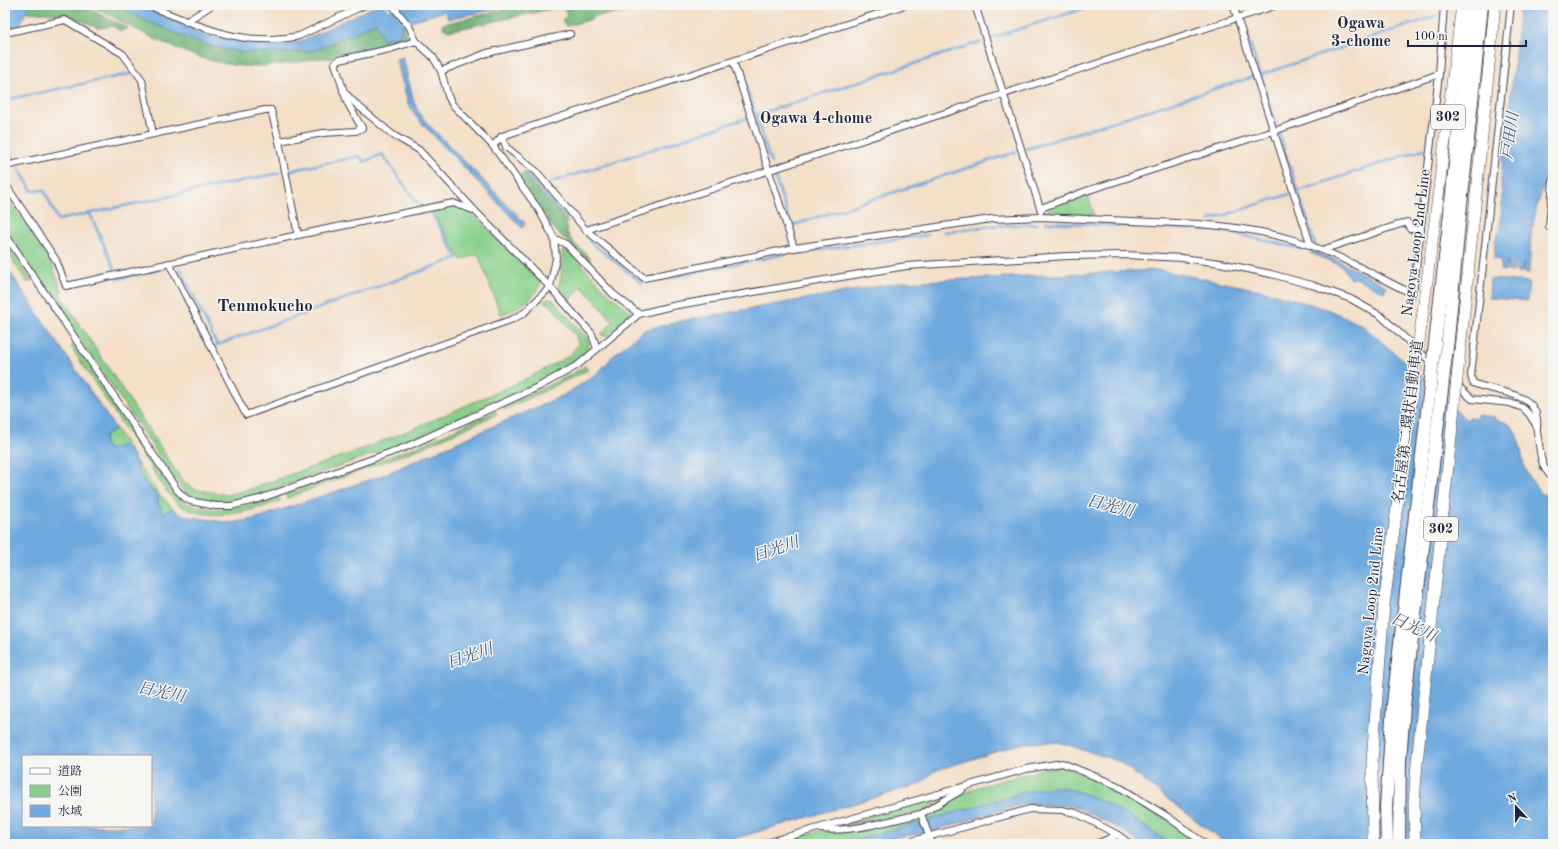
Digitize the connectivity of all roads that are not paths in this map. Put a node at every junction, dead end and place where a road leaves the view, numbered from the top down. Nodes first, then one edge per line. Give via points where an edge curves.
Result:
1 (148, 5) edge
2 (212, 5) edge
3 (365, 5) edge
4 (905, 5) edge
5 (975, 5) edge
6 (1233, 5) edge
7 (1277, 5) edge
8 (1444, 5) edge
9 (1462, 5) edge
10 (1466, 5) edge
11 (1471, 5) edge
12 (1482, 5) edge
13 (1490, 5) edge
14 (1494, 5) edge
15 (1511, 5) edge
16 (393, 6) edge
17 (1237, 18) junction
18 (186, 22) junction
19 (5, 33) edge
20 (570, 34) dead end
21 (416, 41) junction
22 (1476, 58) junction
23 (733, 61) junction
24 (441, 70) junction
25 (1438, 74) junction
26 (343, 91) junction
27 (1004, 94) junction
28 (1460, 105) junction
29 (1274, 131) junction
30 (153, 134) junction
31 (502, 136) junction
32 (279, 141) junction
33 (493, 146) junction
34 (5, 166) edge
35 (769, 170) junction
36 (1553, 181) edge
37 (5, 184) edge
38 (1041, 208) junction
39 (476, 212) junction
40 (1041, 217) junction
41 (1553, 227) edge
42 (586, 230) junction
43 (1420, 230) junction
44 (5, 234) edge
45 (298, 235) junction
46 (554, 238) junction
47 (1311, 246) junction
48 (794, 248) junction
49 (1322, 250) junction
50 (169, 263) junction
51 (550, 287) junction
52 (639, 314) junction
53 (597, 349) junction
54 (1537, 433) junction
55 (1553, 480) edge
56 (970, 786) junction
57 (922, 817) junction
58 (818, 828) junction
59 (929, 835) junction
60 (1118, 835) junction
61 (762, 844) edge
62 (902, 844) edge
63 (932, 844) edge
64 (1096, 844) edge
65 (1130, 844) edge
66 (1205, 844) edge
67 (1373, 844) edge
68 (1387, 844) edge
69 (1399, 844) edge
70 (1415, 844) edge

1 - 18 street
2 - 18 street
3 - 18 street via 299,36 287,38 255,39 228,35
4 - 23 street
5 - 27 street
6 - 17 street
7 - 17 street
8 - 25 street
9 - 67 highway, Nagoya Loop 2nd Line / 302, bridge via 1384,605 1372,762
10 - 28 highway
11 - 28 highway, 名古屋第二環状自動車道
12 - 22 highway, 名古屋第二環状自動車道
13 - 22 highway
14 - 70 highway, 302, bridge via 1417,763 1414,803
15 - 54 street via 1471,376 1474,383 1512,393 1525,400 1538,418
16 - 21 street via 409,26
17 - 27 street
17 - 29 street
19 - 30 street via 66,20 123,54 142,80
20 - 24 street via 487,53
21 - 24 street via 434,57
21 - 26 street via 335,63
22 - 69 highway, 名古屋第二環状自動車道, bridge via 1448,339 1404,706 1398,806
23 - 31 street
23 - 35 street
24 - 33 street via 452,104
25 - 29 street
25 - 43 street
26 - 32 street via 362,128 356,131 323,133
26 - 39 street via 393,135 419,150
27 - 35 street
27 - 38 street
28 - 68 highway, 名古屋第二環状自動車道, bridge via 1449,223 1393,704
29 - 38 street via 1086,191
29 - 47 street
30 - 32 street via 271,110
30 - 34 street
31 - 33 street
31 - 42 street via 506,147 536,171
32 - 45 street
33 - 46 street via 530,196
35 - 42 street
35 - 48 street
36 - 41 street via 1549,227
37 - 50 street via 56,260 66,286
38 - 40 street
39 - 45 street via 454,203
39 - 51 street
40 - 47 street via 1224,226 1277,236
40 - 48 street via 991,219
42 - 48 street via 644,278
43 - 49 street via 1410,229 1407,222
43 - 49 street via 1413,294
44 - 53 street via 177,490 184,497 200,503 231,506 259,499 406,447 540,386 578,365
45 - 50 street
46 - 51 street via 556,258
46 - 52 street via 566,245 613,294
47 - 49 street
50 - 51 street via 246,415 513,319 524,314
51 - 53 street via 592,334
52 - 53 street
52 - 54 street via 672,306 906,266 1068,256 1182,258 1271,274 1352,299 1381,316 1472,399 1510,403 1523,408 1536,425
54 - 55 street via 1544,467
56 - 57 street
56 - 58 street
56 - 66 street via 1026,770 1062,764 1116,785 1141,799
57 - 58 street via 833,830
57 - 59 street
58 - 61 street
59 - 60 street via 1030,809 1076,813
59 - 62 street
59 - 63 street
60 - 64 street
60 - 65 street

